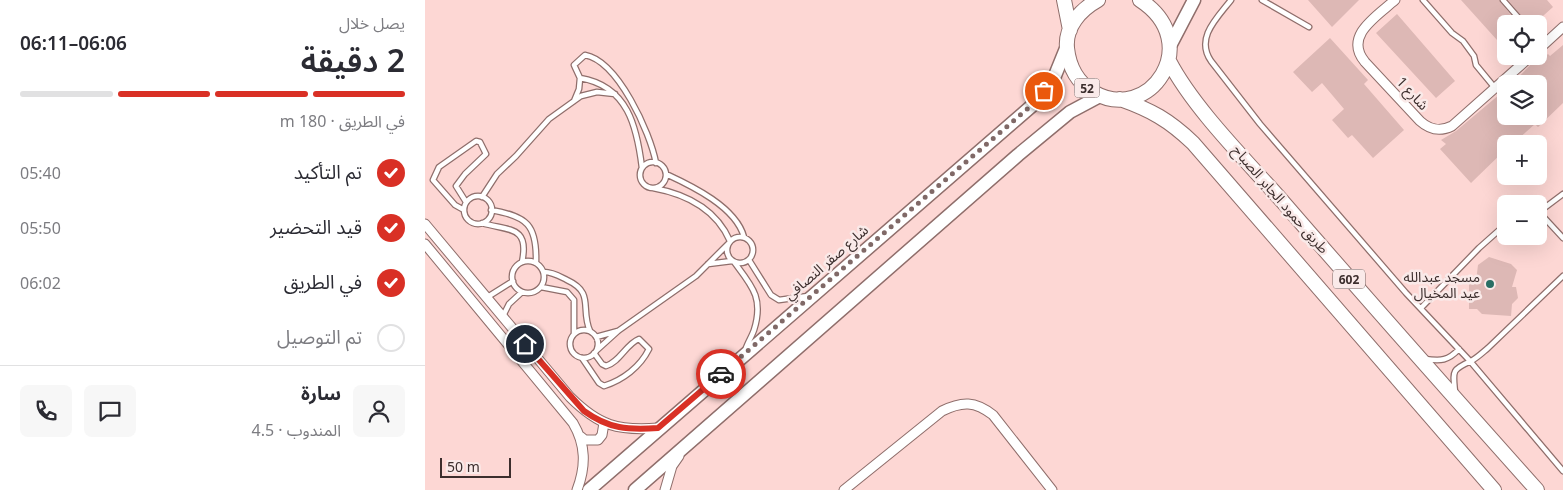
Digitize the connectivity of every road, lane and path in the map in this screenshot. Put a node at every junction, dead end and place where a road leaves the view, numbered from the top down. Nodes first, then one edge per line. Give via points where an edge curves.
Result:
1 (1064, 0) edge
2 (1098, 0) edge
3 (1140, 0) edge
4 (1195, 0) edge
5 (1231, 0) edge
6 (1262, 0) edge
7 (1395, 0) edge
8 (1423, 0) edge
9 (1503, 0) edge
10 (1516, 15) edge
11 (1309, 27) dead end
12 (1563, 27) edge
13 (1069, 30) junction
14 (1547, 40) edge
15 (1171, 44) junction
16 (1067, 46) junction
17 (1169, 61) junction
18 (1521, 65) edge
19 (580, 78) junction
20 (1495, 88) junction
21 (615, 94) junction
22 (1100, 96) junction
23 (1120, 99) junction
24 (574, 101) junction
25 (656, 162) junction
26 (642, 168) junction
27 (666, 174) junction
28 (653, 188) junction
29 (1563, 194) edge
30 (481, 197) junction
31 (466, 202) junction
32 (1547, 206) edge
33 (464, 210) junction
34 (491, 210) junction
35 (1547, 221) edge
36 (482, 223) junction
37 (425, 224) edge
38 (1497, 232) edge
39 (744, 237) junction
40 (1563, 238) edge
41 (729, 242) junction
42 (425, 244) edge
43 (749, 260) junction
44 (733, 261) junction
45 (522, 262) junction
46 (535, 262) junction
47 (708, 264) junction
48 (544, 272) junction
49 (1563, 276) edge
50 (513, 281) junction
51 (541, 287) junction
52 (522, 292) junction
53 (809, 296) junction
54 (487, 298) junction
55 (1421, 308) junction
56 (503, 317) junction
57 (590, 331) junction
58 (618, 331) junction
59 (573, 334) junction
60 (596, 337) junction
61 (1459, 349) junction
62 (596, 352) junction
63 (746, 352) junction
64 (582, 358) junction
65 (1419, 358) junction
66 (1470, 361) junction
67 (1455, 399) junction
68 (603, 423) junction
69 (658, 428) junction
70 (580, 436) junction
71 (692, 440) junction
72 (1563, 471) edge
73 (577, 490) edge
74 (589, 490) edge
75 (635, 490) edge
76 (665, 490) edge
77 (844, 490) edge
78 (1052, 490) edge
79 (1494, 490) edge
80 (1537, 490) edge

1 - 13 main road
2 - 13 main road, 52 via 1087,6
3 - 15 main road, 52 via 1155,9 1166,25
4 - 15 main road, 52
5 - 55 lane via 1206,34 1204,46 1208,57 1259,124
6 - 11 lane
7 - 20 street, شارع 1 via 1362,30 1357,41 1359,52 1424,125 1441,130 1452,126
8 - 20 lane via 1463,41 1475,56 1476,65
9 - 10 lane
12 - 14 street
13 - 16 main road, 52
15 - 17 main road, 52
16 - 22 main road, 52 via 1075,76
16 - 53 main road, شارع صقر النصافي via 1054,78 1033,104
17 - 23 main road, 52 via 1151,88 1137,96
17 - 65 main road, طريق حمود الجابر الصباح / 602 via 1176,75 1211,118
18 - 20 street, شارع 1
19 - 21 lane
19 - 24 lane
19 - 25 lane via 574,65 585,54 592,56 617,78 644,123
21 - 24 lane via 597,92
21 - 26 lane via 628,109 636,130
22 - 23 main road, 52
22 - 71 main road via 1070,112 1018,155
23 - 79 main road, 602 via 1147,108 1172,122 1193,143
24 - 30 lane via 549,119 497,174
25 - 26 lane
25 - 27 lane
26 - 28 lane via 640,180
27 - 28 lane via 663,182
27 - 39 lane via 706,194 731,216
28 - 41 lane via 675,192 702,206 721,224
29 - 32 lane
30 - 31 lane via 473,197
30 - 34 lane via 489,202
31 - 33 lane
31 - 33 lane via 456,186 486,154 480,142 476,141 439,167 433,180 455,205
33 - 36 lane via 469,221
34 - 36 lane via 489,218
34 - 46 lane via 526,220 536,247
35 - 40 lane
36 - 45 lane via 517,232 525,247
37 - 54 street
38 - 55 lane
39 - 41 lane
39 - 43 lane via 752,246
41 - 44 lane via 727,254
41 - 47 lane
42 - 70 street via 573,423
43 - 44 lane
43 - 53 lane via 771,296 779,300
44 - 47 lane
44 - 63 lane via 756,294 758,303 758,314
45 - 46 lane
45 - 50 lane via 515,268
46 - 48 lane
47 - 58 lane via 683,286
48 - 51 lane
48 - 57 lane via 579,285 585,294 585,320
49 - 66 lane via 1496,341
50 - 52 lane
50 - 54 lane
51 - 52 lane via 530,293
51 - 59 lane via 567,292 574,300
52 - 56 lane via 509,304
53 - 63 main road, شارع صقر النصافي
54 - 56 street
55 - 61 lane
56 - 68 street via 569,397
57 - 59 lane via 581,330
57 - 60 lane
58 - 60 lane
58 - 62 lane
59 - 64 lane via 570,347
60 - 62 lane
61 - 65 lane via 1441,362
61 - 66 lane
62 - 64 lane
62 - 64 lane via 606,366 639,339 649,349 645,359 627,375 604,386
63 - 69 main road, شارع صقر النصافي
65 - 67 main road, طريق حمود الجابر الصباح / 602
66 - 67 lane via 1456,368 1453,374
66 - 72 lane
67 - 80 main road, طريق حمود الجابر الصباح / 602
68 - 69 street via 619,428
68 - 70 street via 604,430 597,440 591,442
69 - 74 main road, شارع صقر النصافي
70 - 73 street via 584,465
71 - 75 main road
71 - 76 street via 672,466
77 - 78 street via 942,411 956,404 969,403 983,407 993,415

